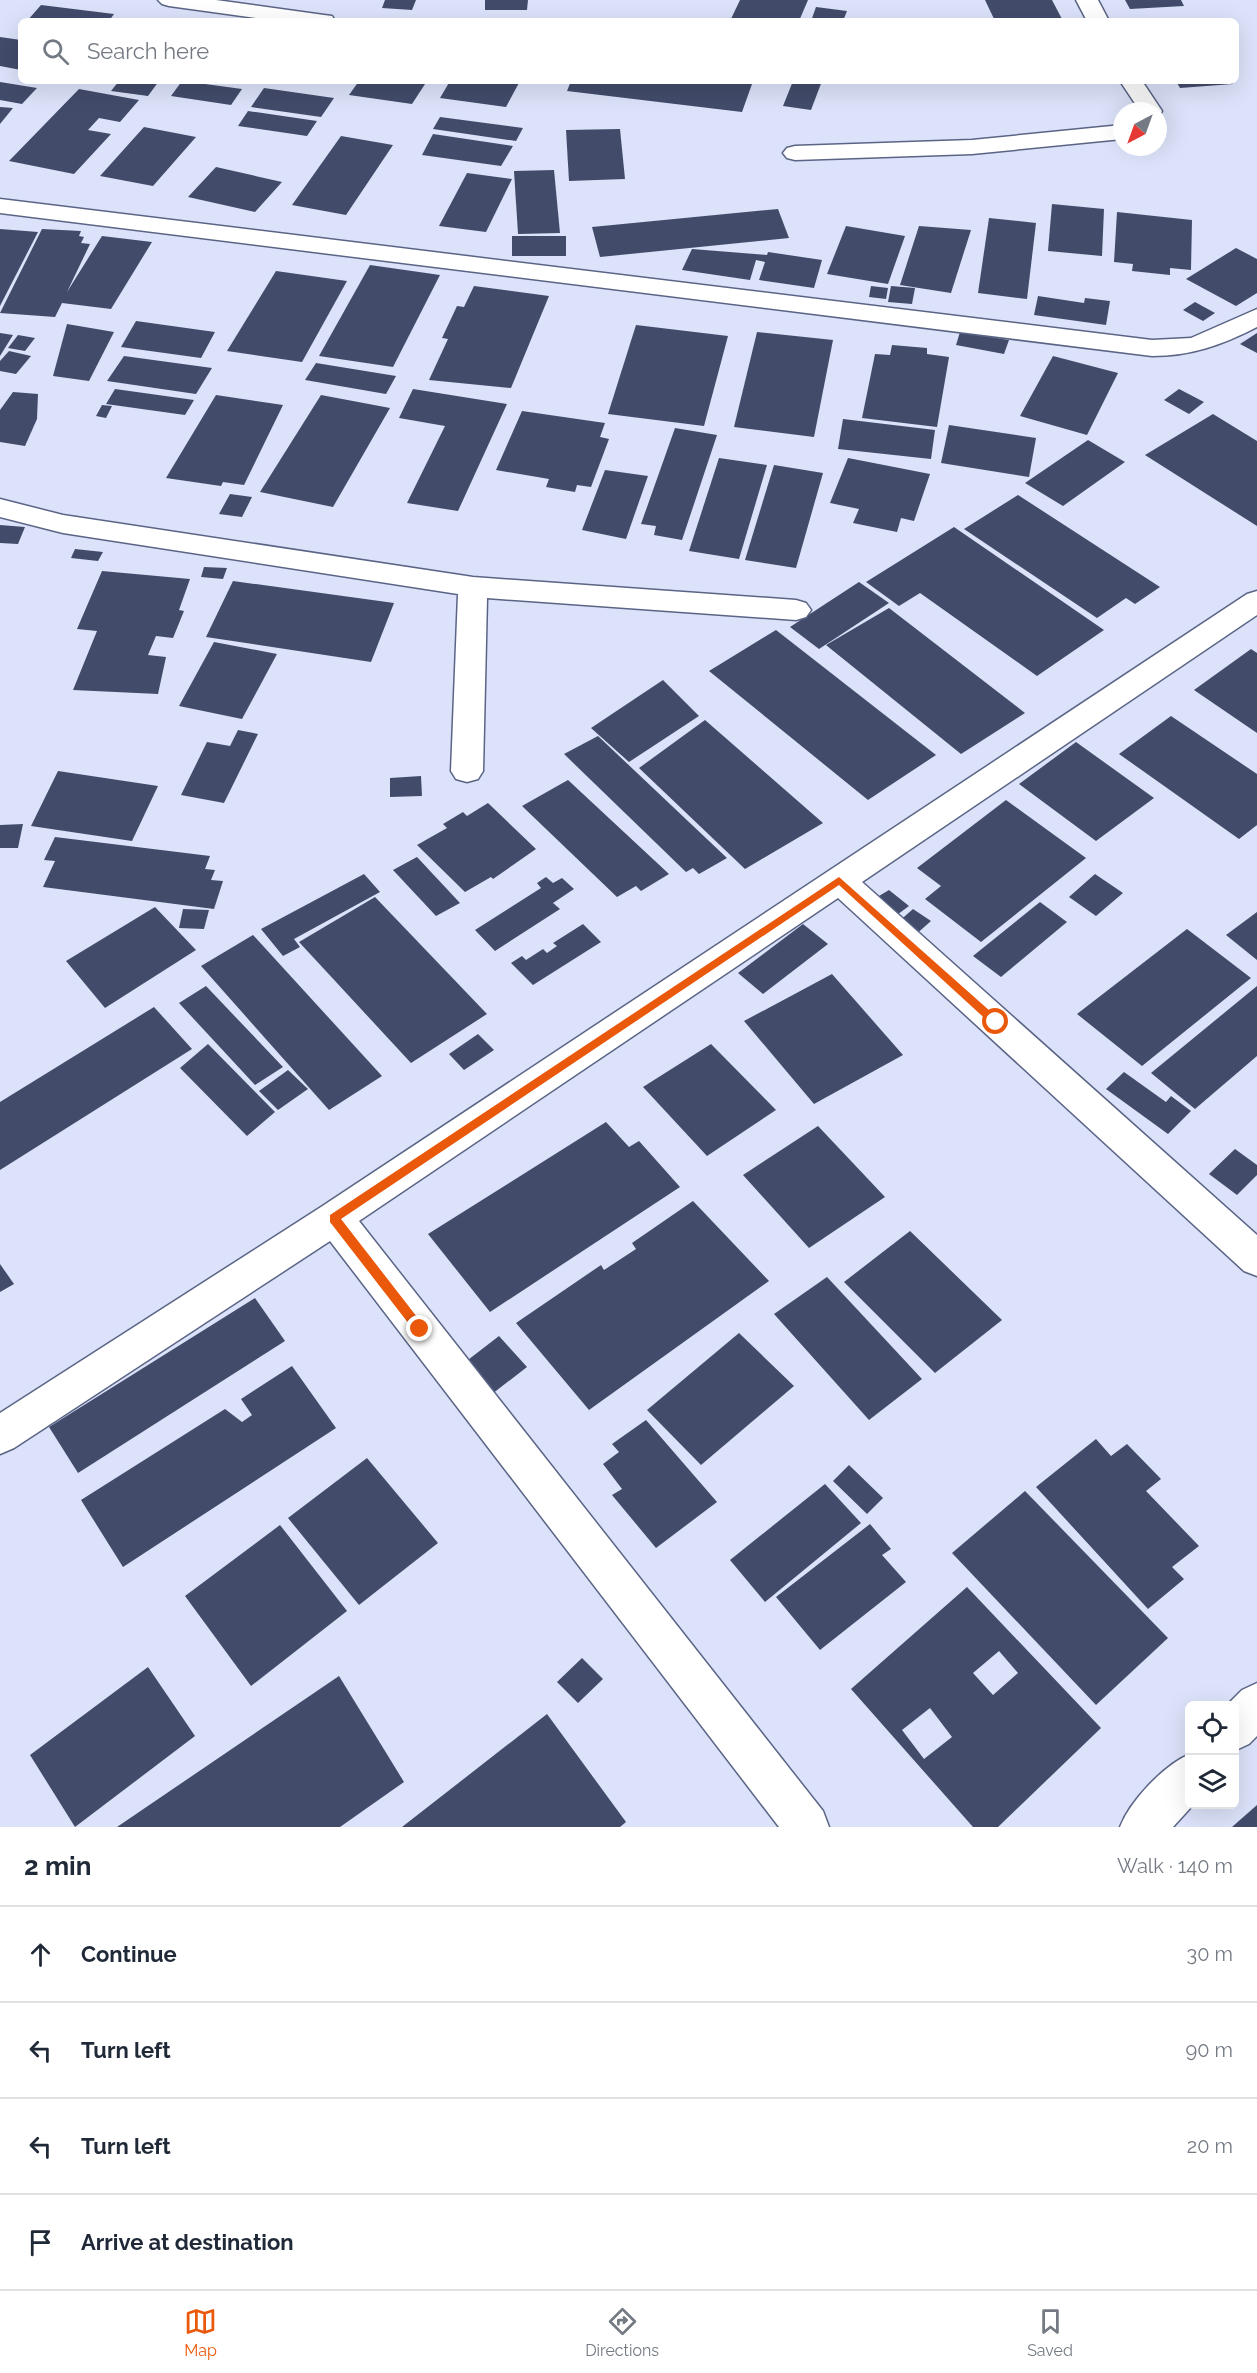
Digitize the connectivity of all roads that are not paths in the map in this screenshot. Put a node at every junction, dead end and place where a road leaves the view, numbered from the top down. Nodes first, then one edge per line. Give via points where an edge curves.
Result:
1 (169, 0) edge
2 (1087, 0) edge
3 (302, 18) edge
4 (1096, 18) edge
5 (1133, 84) edge
6 (1145, 102) edge
7 (1113, 133) edge
8 (795, 153) dead end
9 (0, 206) edge
10 (1257, 317) edge
11 (0, 508) edge
12 (473, 587) junction
13 (1257, 601) edge
14 (796, 610) dead end
15 (467, 771) dead end
16 (839, 880) junction
17 (334, 1218) junction
18 (1257, 1259) edge
19 (0, 1435) edge
20 (1257, 1705) edge
21 (1239, 1724) edge
22 (1185, 1781) edge
23 (807, 1827) edge
24 (1142, 1827) edge

1 - 3 street
2 - 4 street
5 - 6 street
7 - 8 street via 972,147
9 - 10 street via 1152,348 1181,349 1204,344
11 - 12 street via 63,524
12 - 14 street
12 - 15 street
13 - 16 street
16 - 17 street
16 - 18 street
17 - 19 street
17 - 23 street
20 - 21 street
22 - 24 street

